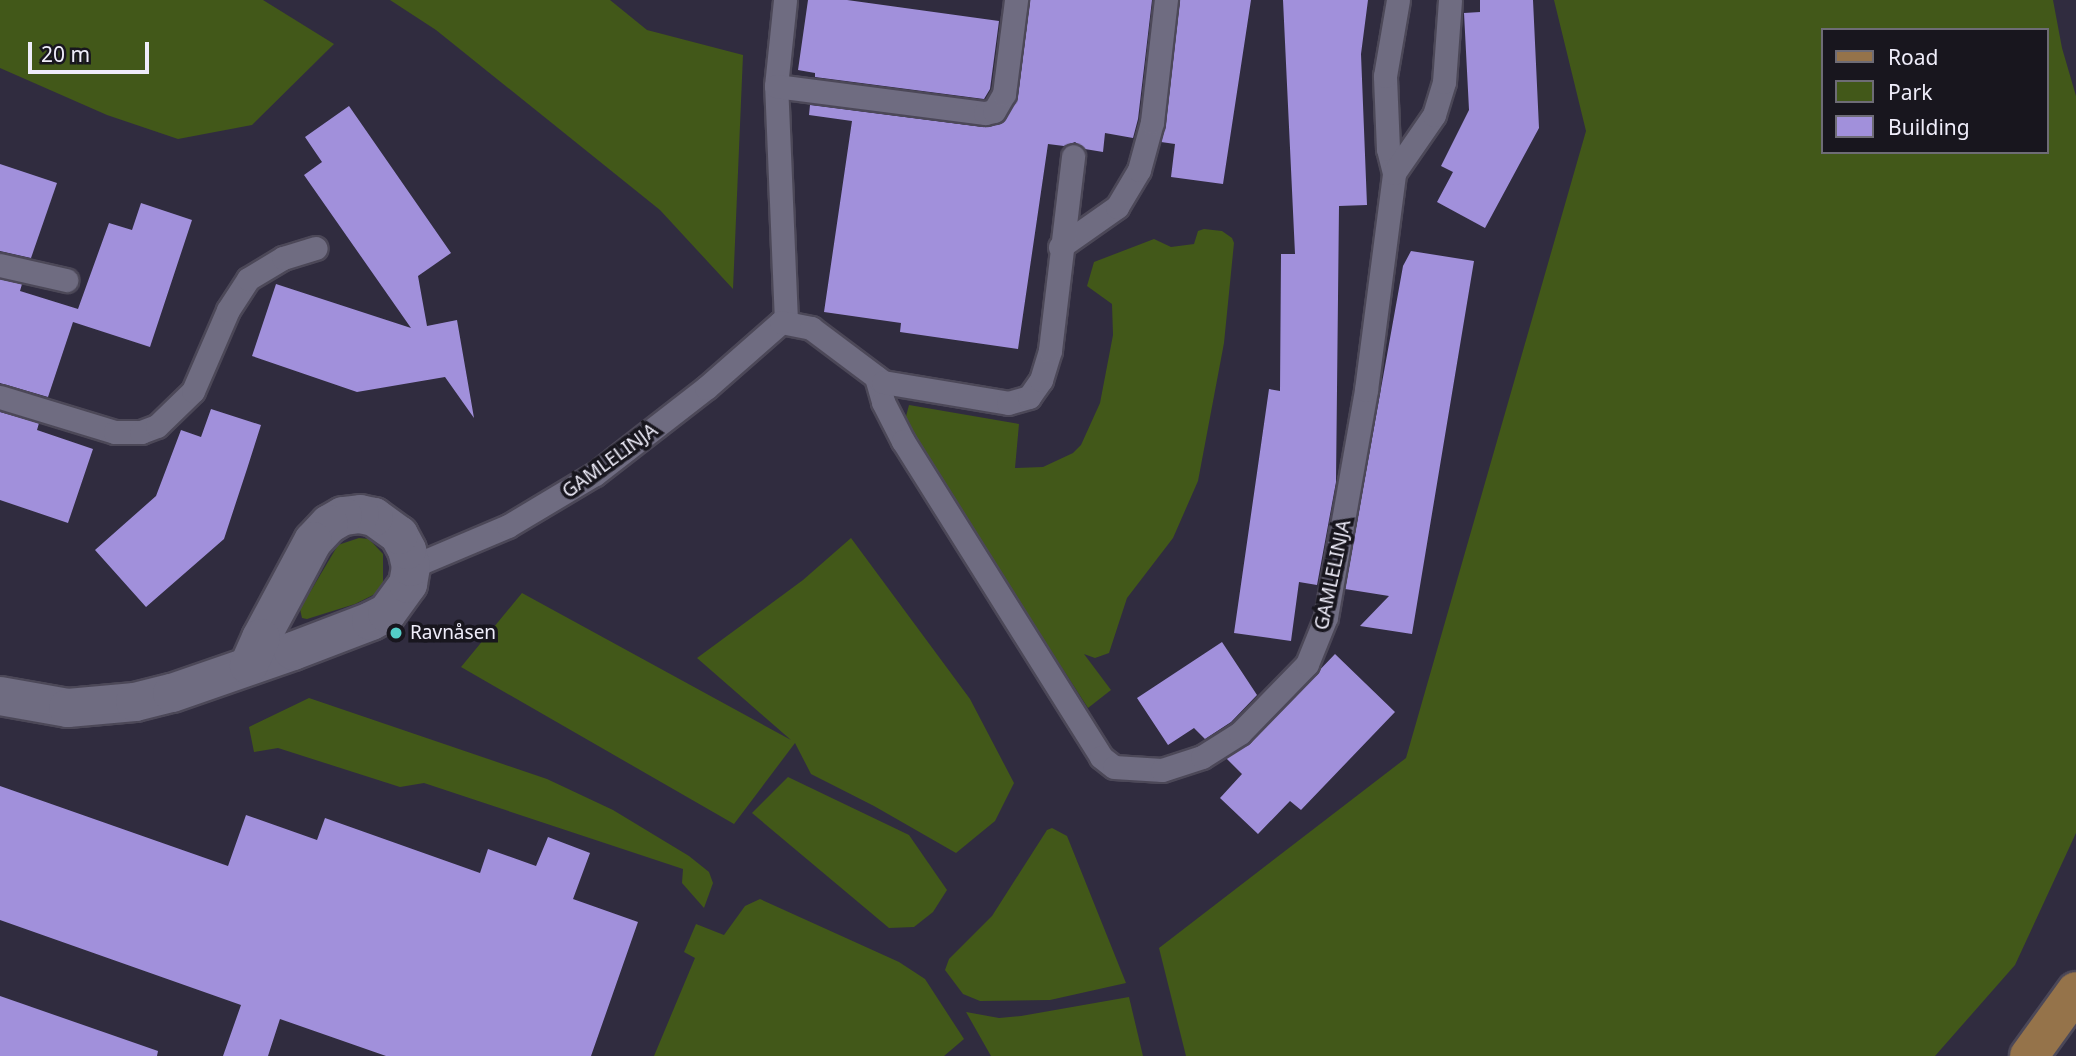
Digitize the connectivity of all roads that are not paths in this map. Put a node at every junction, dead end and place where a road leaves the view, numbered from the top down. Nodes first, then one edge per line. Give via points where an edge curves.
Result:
1 (785, 0) edge
2 (1016, 0) edge
3 (1166, 0) edge
4 (1398, 0) edge
5 (1450, 0) edge
6 (776, 86) junction
7 (1073, 156) dead end
8 (1394, 173) junction
9 (1060, 247) junction
10 (315, 248) dead end
11 (0, 265) edge
12 (66, 280) dead end
13 (781, 323) junction
14 (876, 377) junction
15 (0, 397) edge
16 (411, 567) junction
17 (249, 665) junction
18 (0, 696) edge
19 (2076, 991) edge
20 (2029, 1056) edge

1 - 6 lane
2 - 6 lane via 1004,94 994,111
3 - 9 lane via 1152,122 1139,170 1116,206
4 - 8 lane, GAMLELINJA via 1385,76 1388,149
5 - 8 lane, GAMLELINJA via 1444,82 1434,116
6 - 13 lane
7 - 9 lane
8 - 14 lane, GAMLELINJA via 1348,508 1319,642 1307,664 1278,697 1240,733 1202,757 1163,771 1114,767 1101,757 903,441
9 - 14 lane via 1050,350 1041,380 1029,397 1009,403
10 - 15 lane via 274,262 248,279 228,310 193,391 157,426 141,432 115,432
11 - 12 lane
13 - 14 lane via 811,328
13 - 16 lane, GAMLELINJA via 706,388 555,501 477,541
16 - 17 street via 408,584 387,613
16 - 17 street via 399,536 374,517 343,516 329,524 313,541
17 - 18 street via 172,693 98,708 39,705
19 - 20 main road

